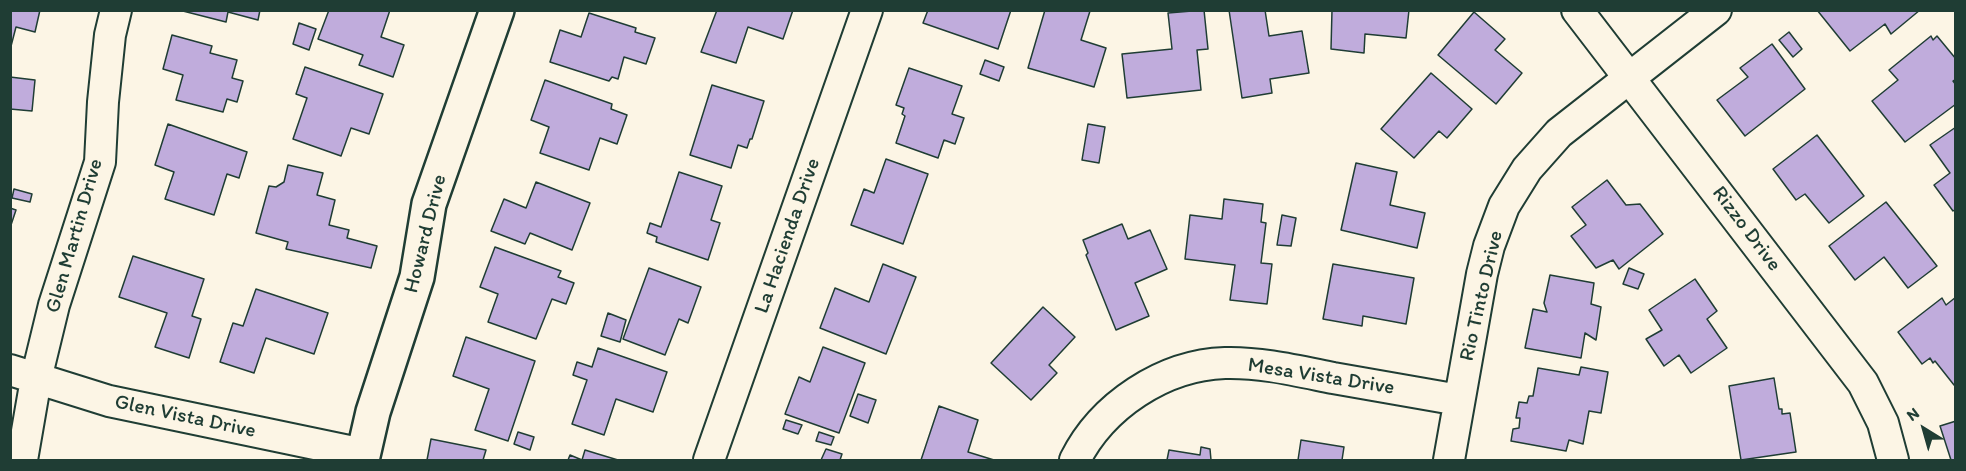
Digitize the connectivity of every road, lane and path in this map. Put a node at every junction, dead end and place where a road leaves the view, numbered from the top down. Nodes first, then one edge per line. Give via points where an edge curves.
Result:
1 (116, 10) edge
2 (497, 10) edge
3 (867, 10) edge
4 (1577, 10) edge
5 (1716, 10) edge
6 (1630, 77) junction
7 (23, 375) edge
8 (1459, 400) junction
9 (362, 457) edge
10 (22, 460) edge
11 (709, 460) edge
12 (1075, 460) edge
13 (1449, 460) edge
14 (1893, 460) edge

1 - 7 street, Glen Martin Drive via 102,102 100,162 54,305
2 - 9 street, Howard Drive via 429,204 417,277
3 - 11 street, La Hacienda Drive
4 - 6 street, Rizzo Drive
5 - 6 street, Rio Tinto Drive
6 - 8 street, Rio Tinto Drive via 1558,133 1527,169 1504,206 1482,274
6 - 14 street, Rizzo Drive via 1863,383 1883,423
7 - 9 street, Glen Vista Drive via 110,401
7 - 10 street, Glen Martin Drive
8 - 12 street, Mesa Vista Drive via 1260,364 1213,364 1157,380 1125,399 1097,426
8 - 13 street, Rio Tinto Drive

